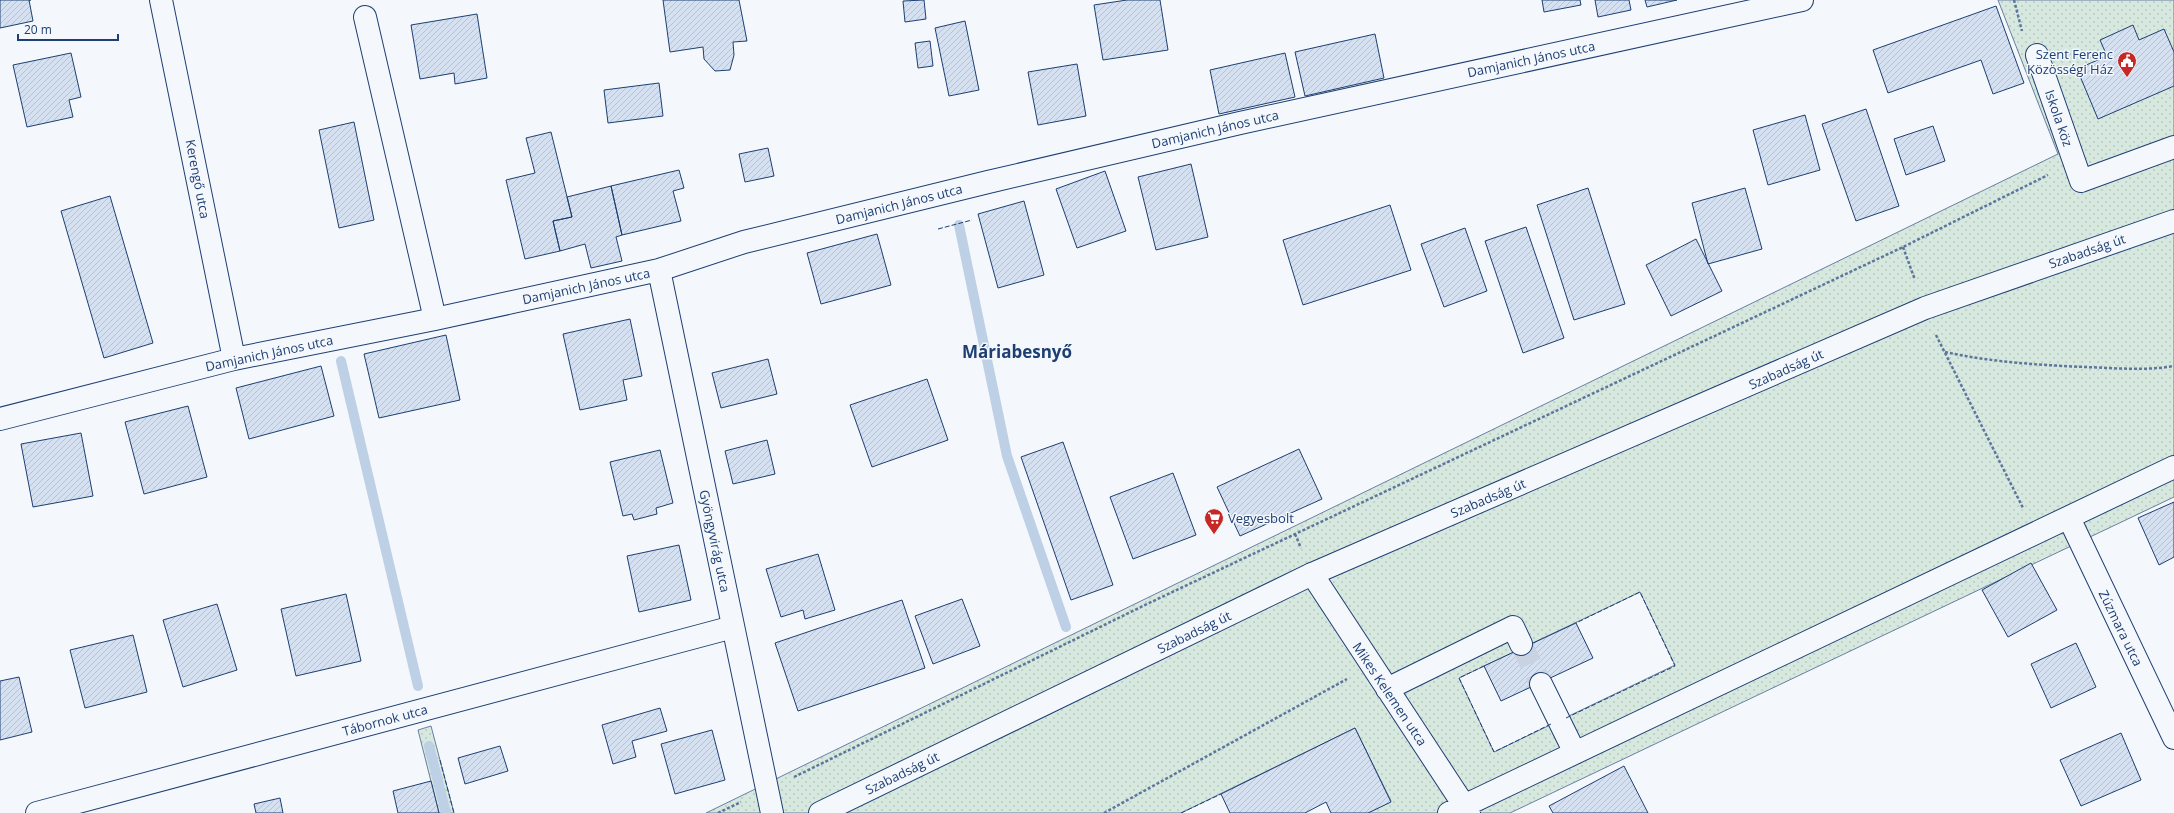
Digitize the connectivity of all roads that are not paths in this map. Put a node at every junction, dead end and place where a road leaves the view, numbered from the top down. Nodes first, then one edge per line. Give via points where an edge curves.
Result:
1 (162, 0) edge
2 (1802, 0) edge
3 (366, 17) dead end
4 (2037, 55) dead end
5 (2174, 147) edge
6 (2174, 221) edge
7 (659, 270) junction
8 (434, 319) junction
9 (234, 359) junction
10 (0, 419) edge
11 (2174, 467) edge
12 (2068, 518) junction
13 (1312, 574) junction
14 (733, 627) junction
15 (1521, 644) tunnel mouth
16 (1541, 684) tunnel mouth
17 (1387, 689) junction
18 (2174, 738) edge
19 (1575, 753) junction
20 (1461, 811) edge
21 (37, 813) edge
22 (772, 813) edge
23 (820, 813) edge

1 - 9 street, Kerengő utca
2 - 7 street, Damjanich János utca via 1240,123 988,182 744,242
3 - 8 street
4 - 5 street, Iskola köz via 2078,173
6 - 13 street, Szabadság út via 1926,308
7 - 8 street, Damjanich János utca
7 - 14 street, Gyöngyvirág utca
8 - 9 street, Damjanich János utca
9 - 10 street, Damjanich János utca
11 - 12 street
12 - 18 street, Zúzmara utca
12 - 19 street
13 - 17 street, Mikes Kelemen utca
13 - 23 street, Szabadság út
14 - 21 street, Tábornok utca
14 - 22 street, Gyöngyvirág utca
15 - 17 street via 1513,627
16 - 19 street
17 - 20 street, Mikes Kelemen utca
19 - 20 street

